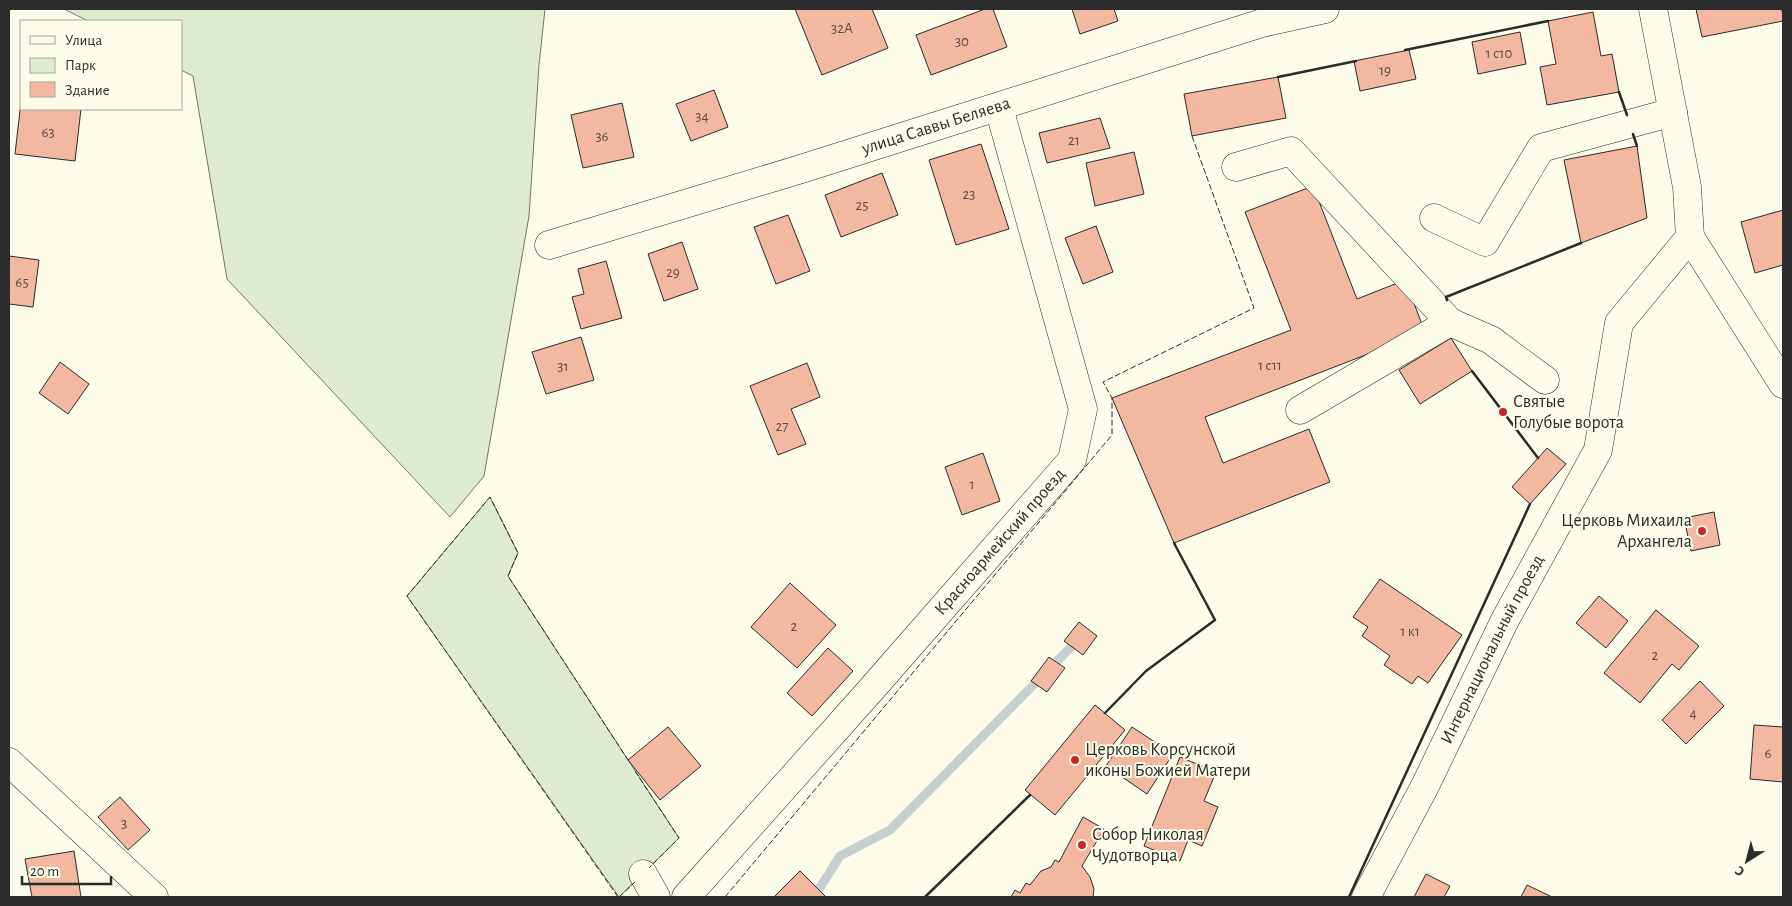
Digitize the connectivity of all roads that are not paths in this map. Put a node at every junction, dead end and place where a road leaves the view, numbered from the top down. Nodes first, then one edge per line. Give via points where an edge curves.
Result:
1 (1325, 9) edge
2 (1654, 9) edge
3 (999, 108) junction
4 (1673, 112) junction
5 (1236, 167) dead end
6 (1434, 218) dead end
7 (1690, 237) junction
8 (549, 245) dead end
9 (1450, 322) junction
10 (1545, 380) dead end
11 (1783, 384) edge
12 (1300, 410) dead end
13 (9, 762) edge
14 (643, 874) dead end
15 (154, 897) edge
16 (656, 897) edge
17 (686, 897) edge
18 (1366, 897) edge

1 - 3 street, улица Саввы Беляева via 1262,24
2 - 4 street
3 - 8 street, улица Саввы Беляева
3 - 17 street, Красноармейский проезд via 1083,409 1072,460
4 - 6 street via 1541,148 1485,242
4 - 7 street via 1687,188
5 - 9 street via 1290,151
7 - 11 street
7 - 18 street, Интернациональный проезд via 1619,323 1598,450 1505,620 1425,786
9 - 10 street via 1491,340
9 - 12 street
13 - 15 street
14 - 16 street

